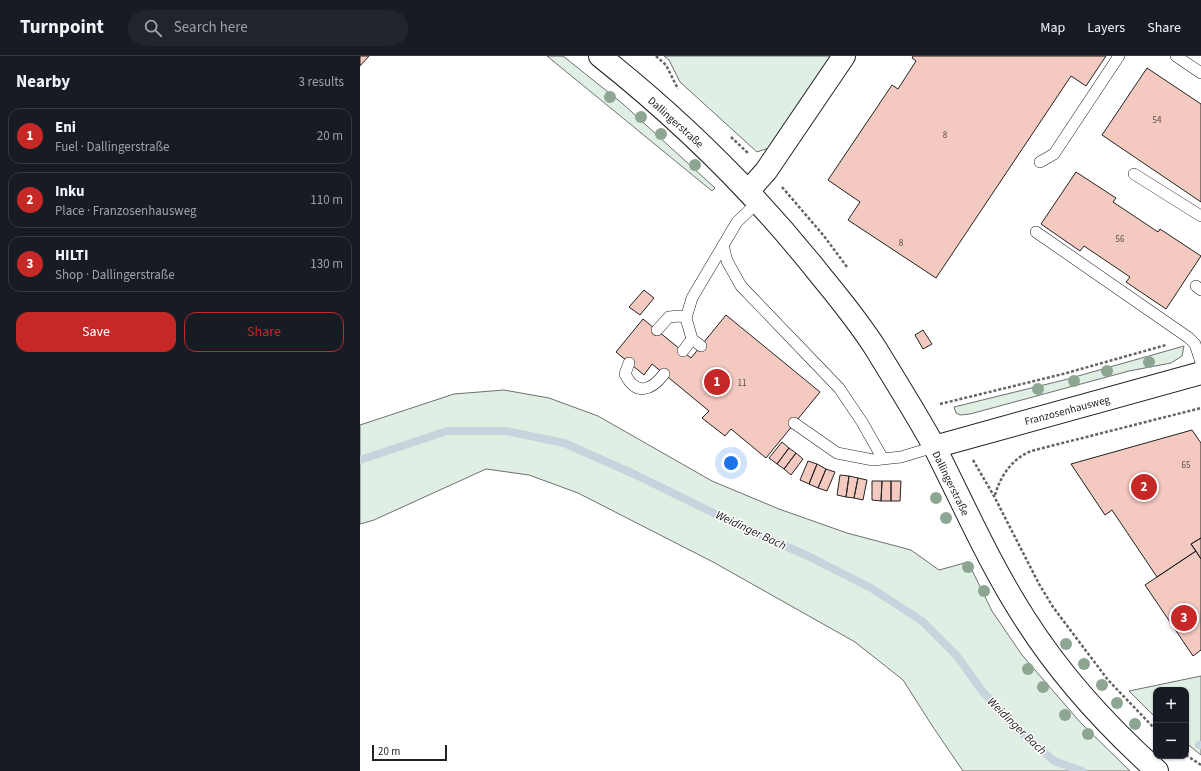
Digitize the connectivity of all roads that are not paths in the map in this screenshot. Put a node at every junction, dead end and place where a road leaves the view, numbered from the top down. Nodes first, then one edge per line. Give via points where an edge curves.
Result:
1 (600, 56) edge
2 (844, 56) edge
3 (1119, 56) edge
4 (1176, 56) edge
5 (1201, 73) edge
6 (1040, 162) dead end
7 (1134, 174) dead end
8 (754, 196) junction
9 (1201, 216) edge
10 (1036, 232) dead end
11 (723, 245) junction
12 (686, 318) junction
13 (657, 330) dead end
14 (683, 351) dead end
15 (1201, 362) edge
16 (629, 363) dead end
17 (664, 374) dead end
18 (1201, 374) edge
19 (794, 424) dead end
20 (934, 447) junction
21 (883, 458) junction
22 (1157, 771) edge

1 - 8 street, Dallingerstraße via 679,124
2 - 8 street via 766,171
3 - 6 lane via 1054,154
4 - 5 lane
7 - 9 lane
8 - 11 lane
8 - 20 street, Dallingerstraße via 798,246 875,347
10 - 15 lane via 1189,338 1195,344
11 - 12 lane via 692,298
11 - 21 lane via 727,261 741,286 839,388
12 - 13 lane via 669,317
12 - 14 lane via 696,343
16 - 17 lane via 625,374 636,388 646,389 656,384
18 - 20 street, Franzosenhausweg
19 - 21 lane via 837,453 873,460
20 - 21 lane via 901,457
20 - 22 street, Dallingerstraße via 979,538 1025,619 1060,668 1121,739

